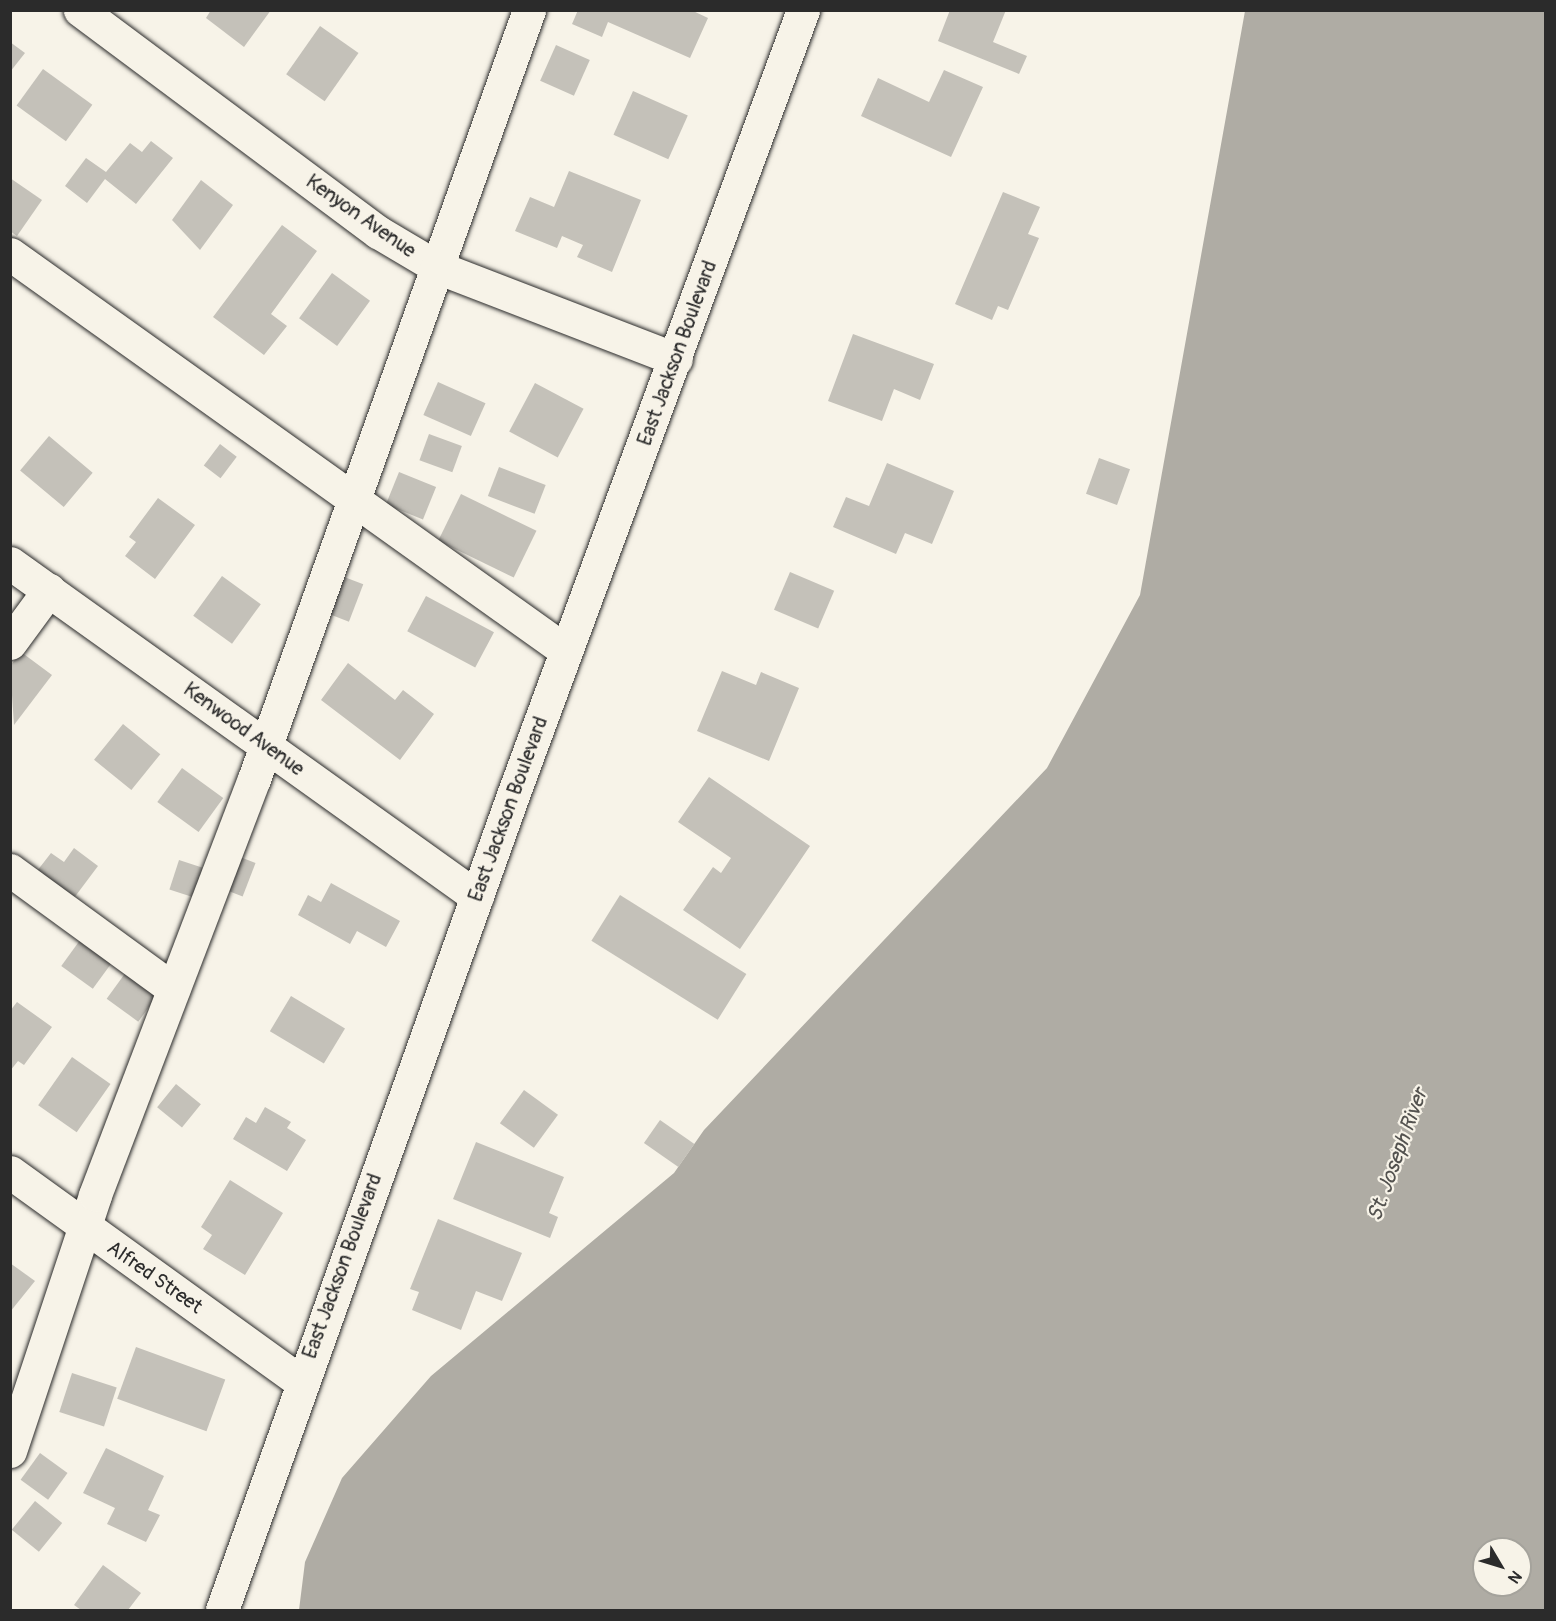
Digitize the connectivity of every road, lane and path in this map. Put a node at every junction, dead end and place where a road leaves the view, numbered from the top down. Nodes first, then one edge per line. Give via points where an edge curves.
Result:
1 (80, 10) edge
2 (803, 10) edge
3 (526, 12) edge
4 (10, 254) edge
5 (437, 267) junction
6 (676, 359) junction
7 (353, 498) junction
8 (10, 563) edge
9 (49, 590) junction
10 (10, 643) edge
11 (566, 651) junction
12 (266, 744) junction
13 (10, 870) edge
14 (477, 897) junction
15 (173, 989) junction
16 (10, 1172) edge
17 (87, 1228) junction
18 (300, 1381) junction
19 (10, 1451) edge
20 (222, 1611) edge

1 - 5 main road, Kenyon Avenue via 378,232
2 - 6 main road, East Jackson Boulevard
3 - 5 main road
4 - 7 main road
5 - 6 main road, Kenyon Avenue
5 - 7 main road
6 - 11 main road, East Jackson Boulevard
7 - 11 main road
7 - 12 main road
8 - 9 main road, Kenwood Avenue
9 - 10 main road
9 - 12 main road, Kenwood Avenue
11 - 14 main road, East Jackson Boulevard
12 - 14 main road, Kenwood Avenue
12 - 15 main road
13 - 15 main road
14 - 18 main road, East Jackson Boulevard
15 - 17 main road via 95,1195
16 - 17 main road, Alfred Street
17 - 18 main road, Alfred Street
17 - 19 main road
18 - 20 main road, East Jackson Boulevard

